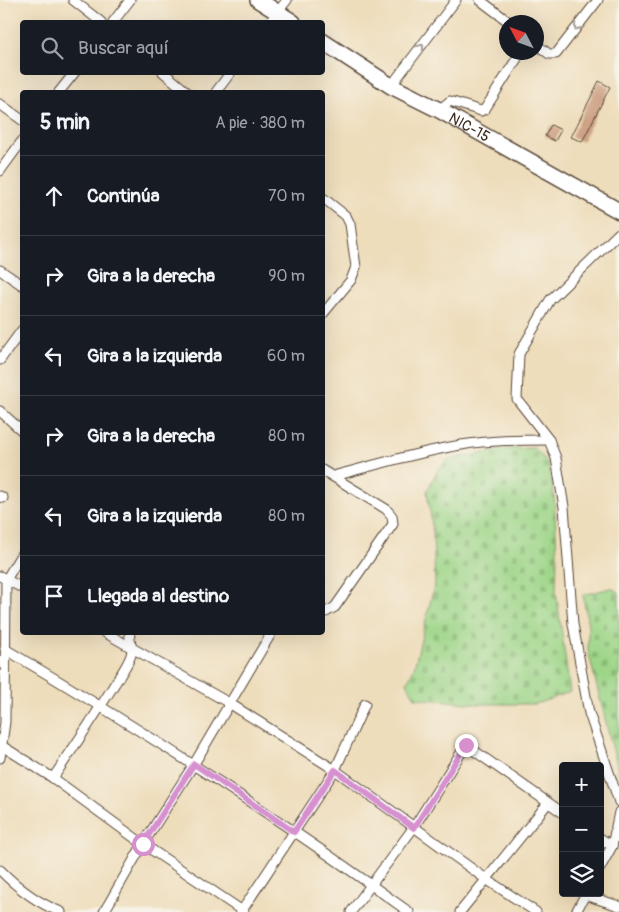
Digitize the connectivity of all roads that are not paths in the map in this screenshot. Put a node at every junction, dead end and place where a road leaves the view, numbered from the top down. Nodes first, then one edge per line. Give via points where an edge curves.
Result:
1 (73, 0) edge
2 (130, 0) edge
3 (258, 0) edge
4 (287, 0) edge
5 (456, 0) edge
6 (480, 0) edge
7 (598, 0) edge
8 (500, 15) edge
9 (274, 18) edge
10 (98, 20) edge
11 (115, 20) edge
12 (325, 44) edge
13 (544, 50) edge
14 (516, 60) edge
15 (73, 75) edge
16 (167, 75) edge
17 (229, 75) edge
18 (391, 86) junction
19 (62, 90) edge
20 (185, 90) edge
21 (218, 90) edge
22 (0, 104) edge
23 (439, 110) junction
24 (20, 119) edge
25 (20, 144) edge
26 (0, 171) edge
27 (325, 199) edge
28 (619, 211) edge
29 (619, 233) edge
30 (0, 270) edge
31 (20, 284) edge
32 (325, 311) edge
33 (20, 333) edge
34 (0, 360) edge
35 (0, 411) edge
36 (20, 429) edge
37 (549, 440) junction
38 (325, 472) edge
39 (334, 476) junction
40 (20, 556) edge
41 (3, 578) edge
42 (20, 587) edge
43 (325, 612) edge
44 (109, 635) edge
45 (130, 635) edge
46 (270, 635) edge
47 (132, 648) junction
48 (5, 649) junction
49 (229, 702) junction
50 (365, 704) dead end
51 (101, 706) junction
52 (2, 746) junction
53 (0, 758) edge
54 (194, 764) junction
55 (335, 770) junction
56 (54, 778) junction
57 (619, 802) edge
58 (548, 803) junction
59 (559, 810) edge
60 (619, 812) edge
61 (414, 828) junction
62 (294, 832) junction
63 (604, 841) edge
64 (143, 844) junction
65 (612, 846) junction
66 (604, 861) edge
67 (0, 870) edge
68 (486, 879) junction
69 (371, 885) junction
70 (584, 897) edge
71 (594, 897) edge
72 (619, 906) edge
73 (61, 912) edge
74 (104, 912) edge
75 (242, 912) edge
76 (352, 912) edge
77 (409, 912) edge
78 (460, 912) edge
79 (536, 912) edge
80 (576, 912) edge

1 - 10 street
2 - 11 street
3 - 9 highway
4 - 9 street
18 -> 5 street
6 - 8 street
7 -> 13 street via 556,54
12 - 18 highway, NIC-15 / NIC-15
14 - 23 street via 485,109 450,101
15 - 19 street
16 - 20 street
17 - 21 street
18 - 23 highway, NIC-15 / NIC-15
22 - 24 street
23 - 28 highway, NIC-15 / NIC-15
25 - 26 street
27 - 32 street via 346,216 350,224 356,267 351,280
29 - 37 street via 550,300 519,354 517,400
30 - 31 street
33 - 34 street
35 - 36 street
37 - 39 street via 461,445
37 - 57 street via 556,458 564,507 574,624 589,712
38 - 39 street
39 - 43 street via 386,508 393,524 335,607
40 - 41 street
41 - 42 street
41 - 48 street
44 - 47 street
45 - 47 street
46 - 49 street
47 - 49 street
47 - 51 street
48 - 51 street
48 - 52 street
49 - 54 street
49 - 55 street
50 - 55 street
51 - 54 street
51 - 56 street
52 - 53 street
52 - 56 street
54 - 62 street
54 - 64 street
55 - 61 street
55 - 62 street
56 - 64 street
58 - 59 street
58 - 61 street via 466,745
58 - 68 street
60 - 65 street
61 - 68 street
61 - 69 street
62 - 69 street
62 - 75 street
63 - 65 street
64 - 74 street
64 - 75 street
65 - 66 street
67 - 73 street via 17,888
68 - 78 street
68 - 79 street
69 - 76 street
69 - 77 street
70 - 80 street
71 - 72 street

